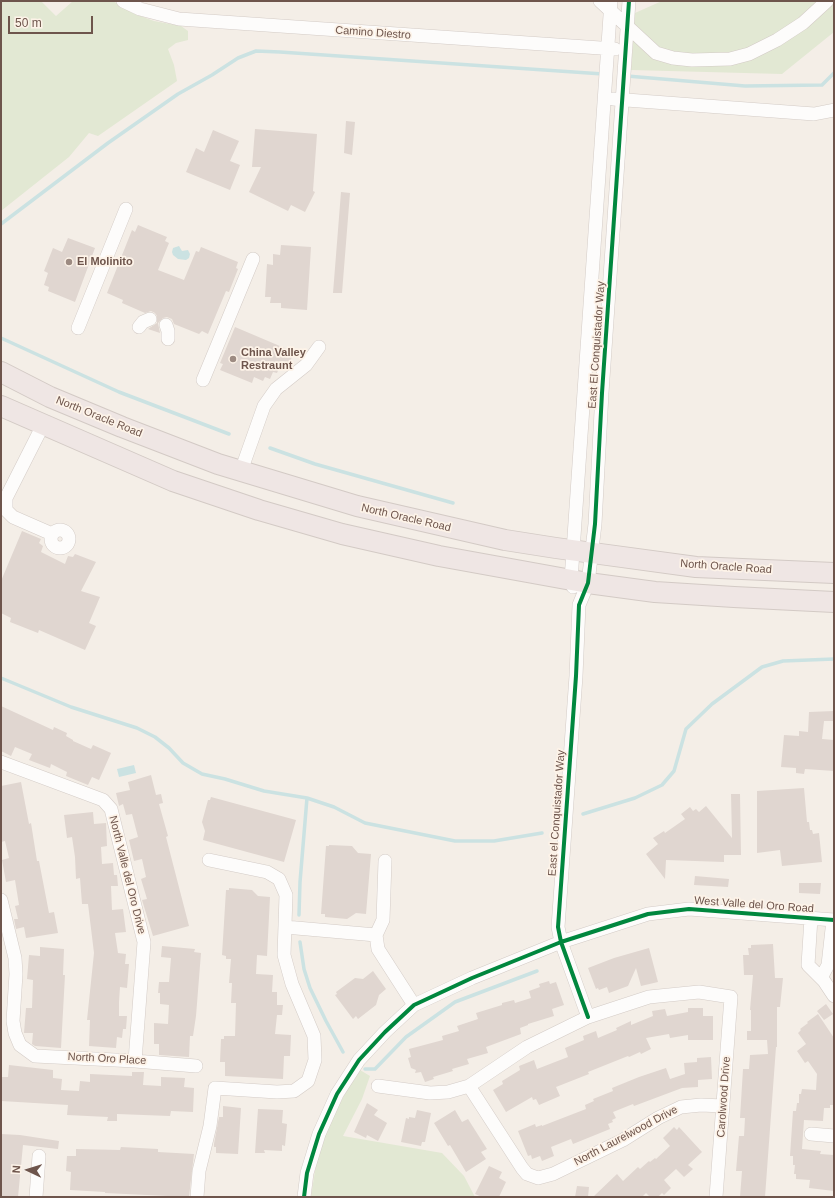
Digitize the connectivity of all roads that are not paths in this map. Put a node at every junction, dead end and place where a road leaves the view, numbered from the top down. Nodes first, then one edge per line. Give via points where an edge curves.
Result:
1 (123, 1) edge
2 (629, 1) edge
3 (827, 1) edge
4 (607, 4) edge
5 (627, 26) junction
6 (607, 49) junction
7 (626, 50) junction
8 (603, 98) junction
9 (622, 100) junction
10 (834, 110) edge
11 (126, 209) dead end
12 (253, 260) dead end
13 (150, 319) dead end
14 (166, 325) dead end
15 (139, 327) dead end
16 (78, 328) dead end
17 (168, 339) dead end
18 (319, 347) dead end
19 (1, 372) edge
20 (203, 380) dead end
21 (583, 393) junction
22 (602, 393) junction
23 (1, 406) edge
24 (43, 425) junction
25 (241, 471) junction
26 (3, 509) edge
27 (52, 534) dead end
28 (582, 551) junction
29 (834, 573) edge
30 (579, 582) junction
31 (834, 602) edge
32 (579, 605) joint
33 (1, 762) edge
34 (209, 860) dead end
35 (385, 861) dead end
36 (1, 900) edge
37 (811, 918) junction
38 (833, 920) edge
39 (285, 927) junction
40 (376, 935) junction
41 (561, 942) junction
42 (821, 978) junction
43 (834, 996) edge
44 (414, 1005) junction
45 (588, 1017) junction
46 (135, 1061) junction
47 (196, 1066) dead end
48 (378, 1086) dead end
49 (469, 1086) junction
50 (723, 1106) junction
51 (812, 1134) dead end
52 (834, 1136) edge
53 (39, 1156) dead end
54 (36, 1197) edge
55 (197, 1197) edge
56 (304, 1197) edge
57 (716, 1197) edge

1 - 6 street, Camino Diestro via 140,9 179,19
2 - 5 street
3 - 5 street via 803,23 777,40 749,54 730,59 692,60 656,53
4 - 5 street
4 - 6 street
5 - 7 street
6 - 7 street, Camino Diestro
6 - 8 street, East El Conquistador Way
7 - 9 street, East El Conquistador Way
8 - 9 street
8 - 21 street, East El Conquistador Way
9 - 10 street via 814,114
9 - 22 street, East El Conquistador Way
11 - 16 street
12 - 20 street
13 - 15 street
14 - 17 street
18 - 25 street via 306,366 276,389 264,406
19 - 25 highway, North Oracle Road via 86,412
21 - 22 street
21 - 28 street, East El Conquistador Way
22 - 28 street, East El Conquistador Way via 595,524
23 - 24 highway
24 - 26 street via 6,498
24 - 30 highway via 173,481 259,510 342,534 439,556
25 - 28 highway, North Oracle Road via 357,506 506,540
26 - 27 street via 13,517
28 - 29 highway, North Oracle Road via 696,567
28 - 30 street, East El Conquistador Way
28 - 30 street, East El Conquistador Way
30 - 31 highway via 671,593
30 - 32 street, East El Conquistador Way
32 - 41 street, East el Conquistador Way via 558,927
33 - 46 street, North Valle del Oro Drive via 103,800 111,809 144,942
34 - 39 street via 267,872 278,879 286,895
35 - 40 street via 383,920
36 - 46 street, North Oro Place via 15,958 13,1021 20,1045 35,1056
37 - 38 street, West Valle del Oro Road
37 - 41 street, West Valle del Oro Road via 689,909 648,914
37 - 42 street via 808,965
38 - 42 street via 828,965
39 - 40 street
39 - 55 street via 284,955 292,984 314,1036 315,1060 308,1081 294,1091 215,1088 210,1126 199,1171
40 - 44 street via 378,949
41 - 44 street, West Valle del Oro Road
41 - 45 street, East el Conquistador Way
42 - 43 street
44 - 56 street, West Valle del Oro Road via 359,1060 336,1094 313,1153
45 - 49 street via 527,1047
45 - 50 street, Carolwood Drive via 649,996 698,992 731,997
46 - 47 street, North Oro Place
48 - 49 street via 430,1093 448,1092
49 - 50 street, North Laurelwood Drive via 531,1180 552,1174 623,1140 681,1107
50 - 57 street, Carolwood Drive
51 - 52 street
53 - 54 street

